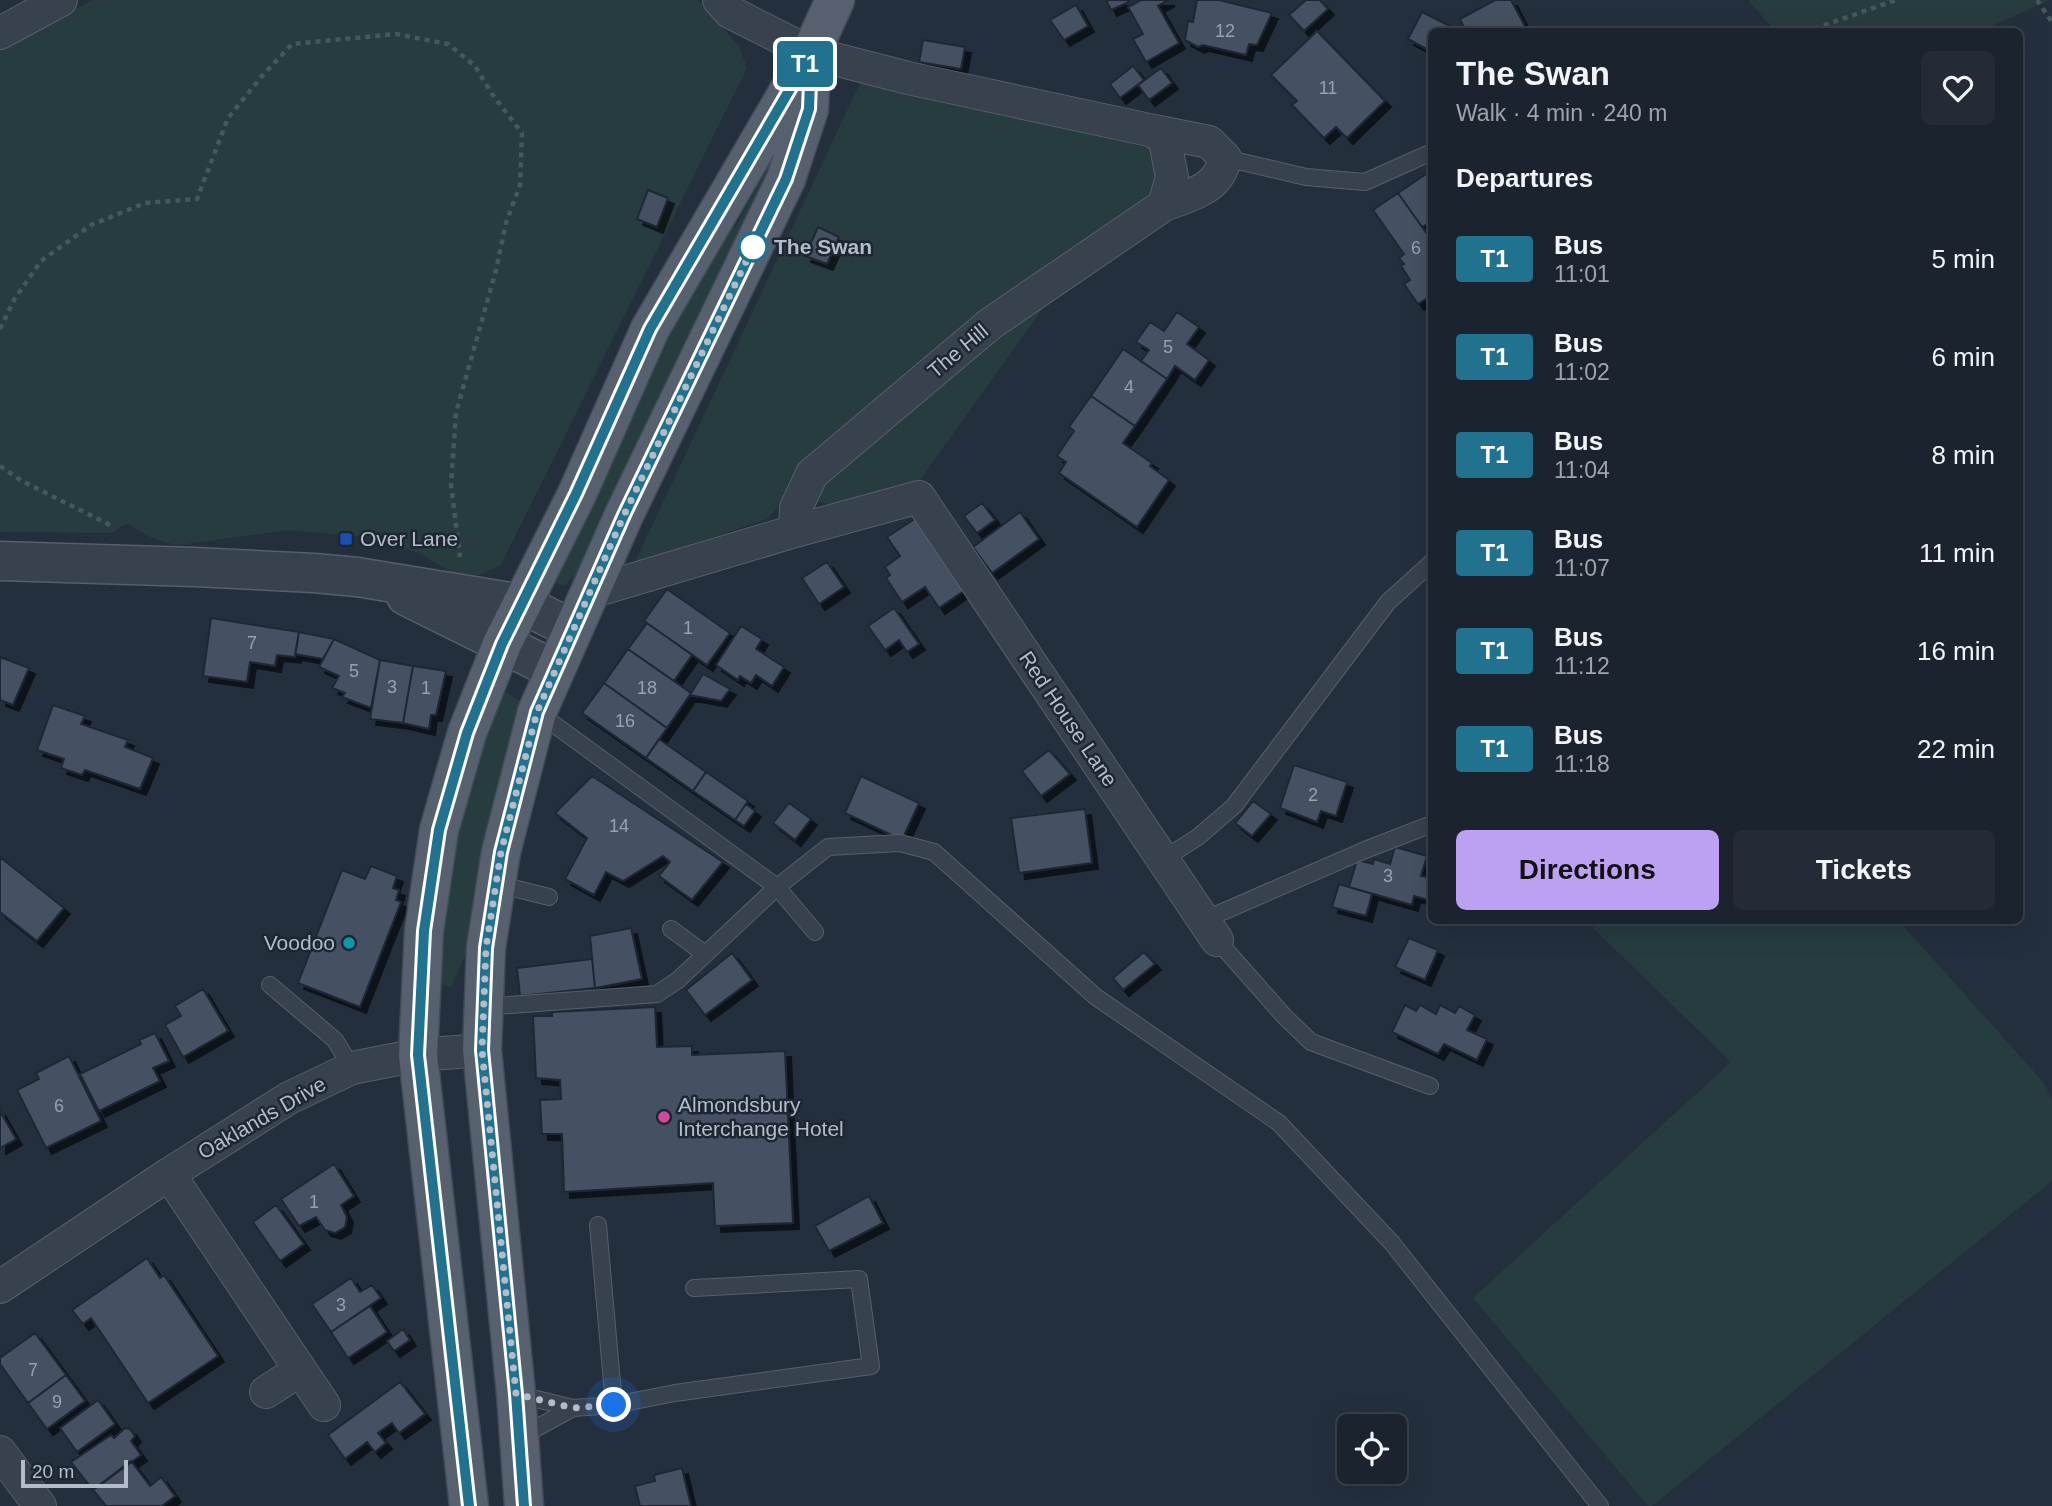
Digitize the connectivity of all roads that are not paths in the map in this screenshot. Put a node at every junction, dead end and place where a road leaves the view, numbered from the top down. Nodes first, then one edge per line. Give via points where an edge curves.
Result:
1 (61, 0) edge
2 (719, 0) edge
3 (835, 0) edge
4 (0, 33) edge
5 (811, 53) junction
6 (1154, 131) junction
7 (1428, 154) edge
8 (1225, 158) junction
9 (1164, 205) junction
10 (795, 531) junction
11 (0, 561) edge
12 (1428, 566) edge
13 (378, 582) junction
14 (588, 593) junction
15 (522, 604) junction
16 (572, 629) junction
17 (502, 644) junction
18 (555, 670) junction
19 (537, 712) junction
20 (1428, 826) edge
21 (1162, 860) junction
22 (497, 884) junction
23 (777, 887) junction
24 (549, 897) dead end
25 (670, 929) dead end
26 (1211, 930) junction
27 (815, 932) dead end
28 (705, 954) junction
29 (270, 985) dead end
30 (483, 1007) junction
31 (482, 1050) junction
32 (418, 1055) junction
33 (352, 1068) junction
34 (1430, 1086) dead end
35 (169, 1174) junction
36 (598, 1225) dead end
37 (0, 1287) edge
38 (694, 1288) dead end
39 (300, 1370) junction
40 (266, 1392) dead end
41 (516, 1394) junction
42 (324, 1405) dead end
43 (614, 1405) junction
44 (573, 1408) junction
45 (519, 1437) junction
46 (0, 1452) edge
47 (40, 1506) edge
48 (469, 1506) edge
49 (524, 1506) edge
50 (1600, 1506) edge

1 - 4 street
2 - 5 street via 730,12
3 - 5 main road
5 - 6 street
5 - 14 main road via 809,109 786,179
5 - 15 main road via 650,329
6 - 8 street via 1209,142
6 - 9 street via 1165,141 1172,177
7 - 8 lane via 1364,182 1306,177
8 - 9 street, The Hill via 1223,170 1209,187
9 - 10 street, The Hill via 990,324 812,474 796,508
10 - 14 street
10 - 21 street, Red House Lane via 919,497
11 - 13 street via 314,573
12 - 21 lane via 1388,602 1234,806
13 - 15 street
13 - 17 street
14 - 16 main road
15 - 16 street
15 - 17 main road
16 - 18 main road
17 - 18 street
17 - 32 main road via 467,733 439,830 424,931
18 - 19 main road
19 - 22 main road
19 - 23 lane
20 - 26 lane via 1365,850
21 - 26 street, Red House Lane
22 - 24 lane
22 - 30 main road via 486,948
23 - 27 lane
23 - 28 lane
23 - 50 lane via 828,847 900,843 934,852 1096,998 1279,1123 1392,1243
25 - 28 lane
26 - 34 lane via 1311,1042
28 - 30 lane via 657,994
29 - 33 lane via 335,1040
30 - 31 main road
31 - 32 street, Oaklands Drive
31 - 41 main road
32 - 33 street, Oaklands Drive
32 - 48 main road
33 - 35 street, Oaklands Drive via 289,1098
35 - 37 street, Oaklands Drive
35 - 39 street
36 - 43 lane
38 - 43 lane via 859,1279 871,1366
39 - 40 street
39 - 42 street
41 - 44 lane
41 - 45 main road
43 - 44 lane
44 - 45 lane
45 - 49 main road
46 - 47 street

